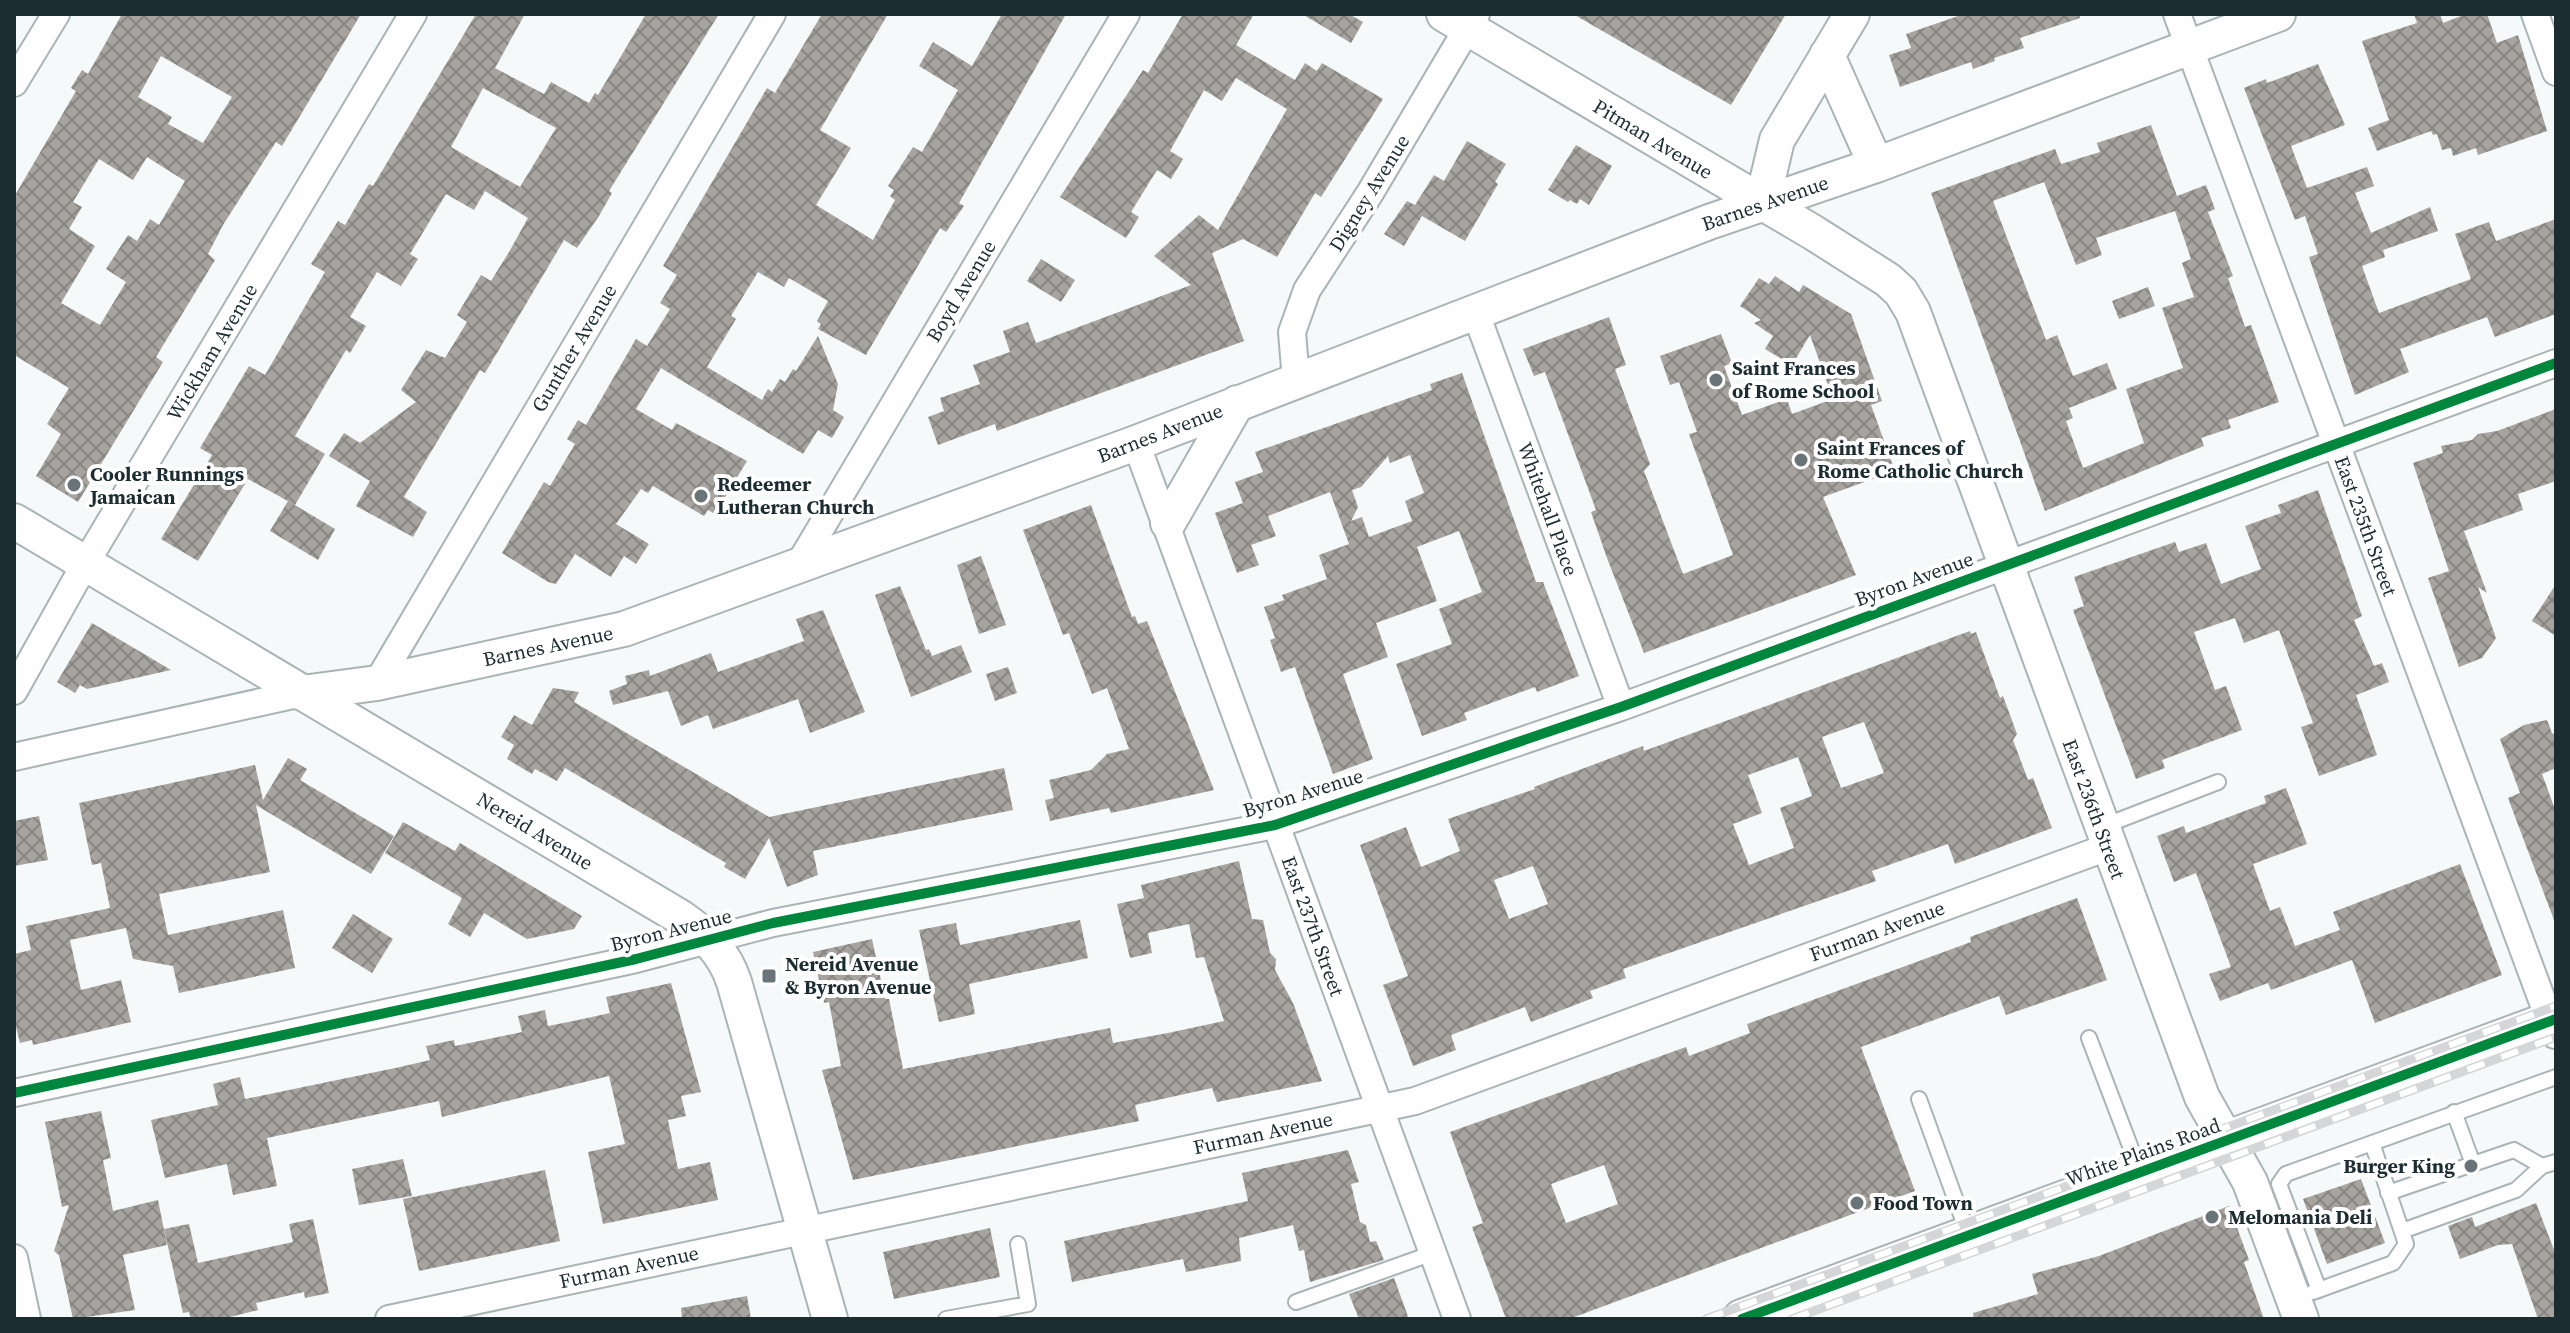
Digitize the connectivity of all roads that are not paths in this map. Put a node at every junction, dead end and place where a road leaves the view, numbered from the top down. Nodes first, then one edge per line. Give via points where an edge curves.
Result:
1 (56, 14) edge
2 (413, 14) edge
3 (772, 14) edge
4 (1126, 14) edge
5 (1852, 14) edge
6 (2177, 14) edge
7 (2278, 14) edge
8 (2535, 14) edge
9 (1463, 19) edge
10 (2189, 47) junction
11 (1827, 55) junction
12 (2556, 72) edge
13 (14, 83) edge
14 (1876, 165) junction
15 (1762, 203) junction
16 (1901, 292) joint
17 (1475, 311) junction
18 (2556, 363) edge
19 (1296, 380) junction
20 (1237, 403) junction
21 (1136, 443) junction
22 (2336, 443) junction
23 (14, 521) edge
24 (1168, 523) junction
25 (85, 564) junction
26 (2005, 565) junction
27 (797, 568) junction
28 (377, 683) junction
29 (14, 691) edge
30 (302, 693) junction
31 (1621, 707) junction
32 (14, 757) edge
33 (2218, 782) dead end
34 (1275, 825) junction
35 (2104, 837) junction
36 (709, 939) junction
37 (2554, 1026) edge
38 (2089, 1038) dead end
39 (2556, 1077) edge
40 (14, 1093) edge
41 (1919, 1099) dead end
42 (1381, 1109) junction
43 (2454, 1112) junction
44 (2227, 1140) junction
45 (2372, 1143) junction
46 (2473, 1164) junction
47 (2549, 1164) edge
48 (2140, 1172) junction
49 (2388, 1193) junction
50 (804, 1230) junction
51 (2402, 1231) junction
52 (1969, 1235) junction
53 (1018, 1244) dead end
54 (1433, 1253) junction
55 (14, 1258) edge
56 (1296, 1302) dead end
57 (2305, 1303) edge
58 (27, 1319) edge
59 (389, 1319) edge
60 (830, 1319) edge
61 (946, 1319) edge
62 (1457, 1319) edge
63 (1742, 1319) edge

1 - 13 street
2 - 25 street, Wickham Avenue
3 - 28 street, Gunther Avenue
4 - 27 street, Boyd Avenue
5 - 11 street
6 - 10 street, East 235th Street
7 - 10 street, Barnes Avenue
8 - 12 street
9 - 15 street, Pitman Avenue
9 - 19 street, Digney Avenue via 1370,193 1307,290 1292,332
10 - 14 street, Barnes Avenue
10 - 22 street, East 235th Street
11 - 14 street
11 - 15 street via 1777,140
14 - 15 street, Barnes Avenue
15 - 16 street, Pitman Avenue
15 - 17 street, Barnes Avenue
16 - 26 street, East 236th Street via 1913,312
17 - 19 street, Barnes Avenue
17 - 31 street, Whitehall Place
18 - 22 street, Byron Avenue
19 - 20 street, Barnes Avenue
20 - 21 street, Barnes Avenue
20 - 24 street
21 - 24 street, East 237th Street
21 - 27 street, Barnes Avenue
22 - 26 street, Byron Avenue
22 - 37 street, East 235th Street
23 - 25 street, Nereid Avenue
24 - 34 street, East 237th Street
25 - 29 street, Wickham Avenue
25 - 30 street, Nereid Avenue
26 - 31 street, Byron Avenue
26 - 35 street, East 236th Street
27 - 28 street, Barnes Avenue via 624,629
28 - 30 street, Barnes Avenue
30 - 32 street, Barnes Avenue
30 - 36 street, Nereid Avenue
31 - 34 street, Byron Avenue
33 - 35 lane
34 - 36 street, Byron Avenue
34 - 42 street, East 237th Street
35 - 42 street, Furman Avenue via 1432,1096
35 - 44 street, East 236th Street via 2202,1097
36 - 40 street, Byron Avenue
36 - 50 street, Nereid Avenue via 734,982
37 - 44 main road, White Plains Road
38 - 48 lane
39 - 43 lane
41 - 52 lane
42 - 50 street, Furman Avenue
42 - 54 street, East 237th Street
43 - 45 lane
43 - 46 lane
44 - 48 main road, White Plains Road
44 - 57 street, East 236th Street
45 - 49 lane
45 - 57 lane via 2286,1174 2279,1184
46 - 47 lane via 2514,1150
46 - 49 lane
47 - 51 lane via 2516,1190
48 - 52 main road, White Plains Road
49 - 51 lane
50 - 59 street, Furman Avenue
50 - 60 street, Nereid Avenue
51 - 57 lane via 2406,1244 2393,1263
52 - 63 main road, White Plains Road
53 - 61 lane via 1028,1304
54 - 56 lane
54 - 62 street, East 237th Street
55 - 58 street

